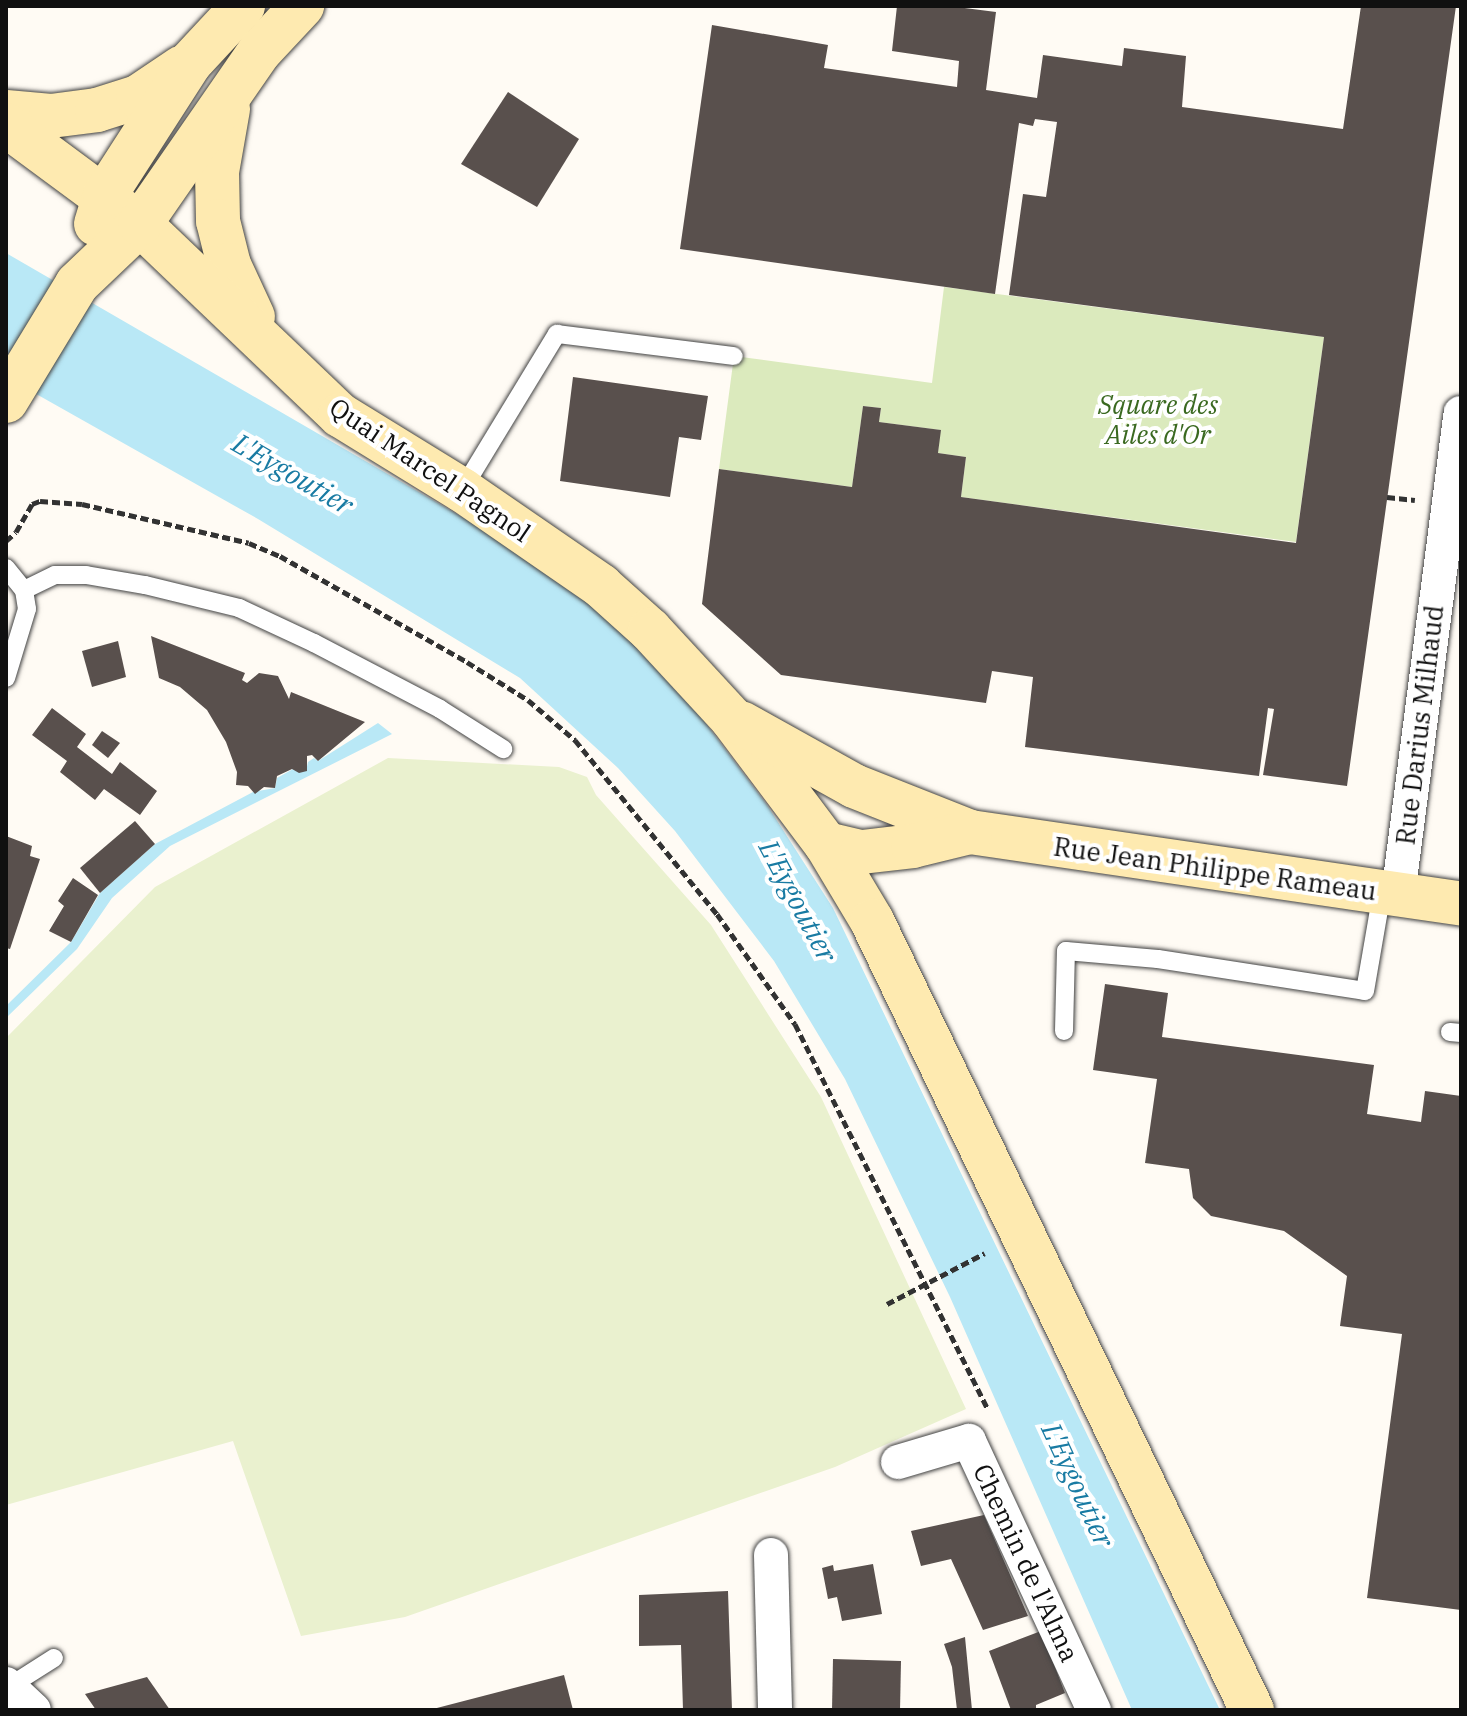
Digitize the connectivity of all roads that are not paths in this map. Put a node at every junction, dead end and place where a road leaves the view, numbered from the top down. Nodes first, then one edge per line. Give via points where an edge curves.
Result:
1 (243, 6) edge
2 (302, 6) edge
3 (190, 63) junction
4 (233, 90) junction
5 (6, 112) edge
6 (6, 125) edge
7 (105, 195) junction
8 (140, 224) junction
9 (77, 284) junction
10 (263, 341) junction
11 (734, 356) dead end
12 (6, 401) edge
13 (1461, 413) edge
14 (462, 490) junction
15 (6, 568) edge
16 (24, 590) junction
17 (6, 678) edge
18 (732, 719) junction
19 (503, 749) dead end
20 (970, 832) junction
21 (826, 844) junction
22 (913, 846) junction
23 (1390, 894) junction
24 (1461, 904) edge
25 (872, 921) junction
26 (1064, 1031) dead end
27 (898, 1462) dead end
28 (771, 1555) dead end
29 (54, 1658) dead end
30 (8, 1685) edge
31 (34, 1710) edge
32 (775, 1710) edge
33 (1094, 1710) edge
34 (1252, 1710) edge

1 - 3 street
2 - 4 street via 272,35
3 - 5 street via 138,97 97,110 51,116
3 - 7 street
4 - 8 street
4 - 10 street via 219,147 218,221 229,265
6 - 7 street, Quai Marcel Pagnol
7 - 8 street, Quai Marcel Pagnol
7 - 9 street
8 - 9 street
8 - 10 street, Quai Marcel Pagnol
9 - 12 street
10 - 14 street, Quai Marcel Pagnol via 340,415
11 - 14 lane via 557,334
13 - 23 street, Rue Darius Milhaud
14 - 18 street, Quai Marcel Pagnol via 626,606
15 - 16 lane
16 - 17 lane via 25,617
16 - 19 lane via 55,575 86,575 239,608 426,702
18 - 20 street, Rue Jean Philippe Rameau via 854,786
18 - 21 street, Quai Marcel Pagnol
20 - 22 street, Rue Jean Philippe Rameau
20 - 23 street, Rue Jean Philippe Rameau
21 - 22 street, Rue Jean Philippe Rameau via 862,852
21 - 25 street, Quai Marcel Pagnol
22 - 25 street via 883,890
23 - 24 street, Rue Jean Philippe Rameau
23 - 26 lane via 1365,991 1158,959 1066,951
25 - 34 street, Quai Marcel Pagnol
27 - 33 street, Chemin de l'Alma via 969,1441
28 - 32 street
29 - 30 lane
30 - 31 street

